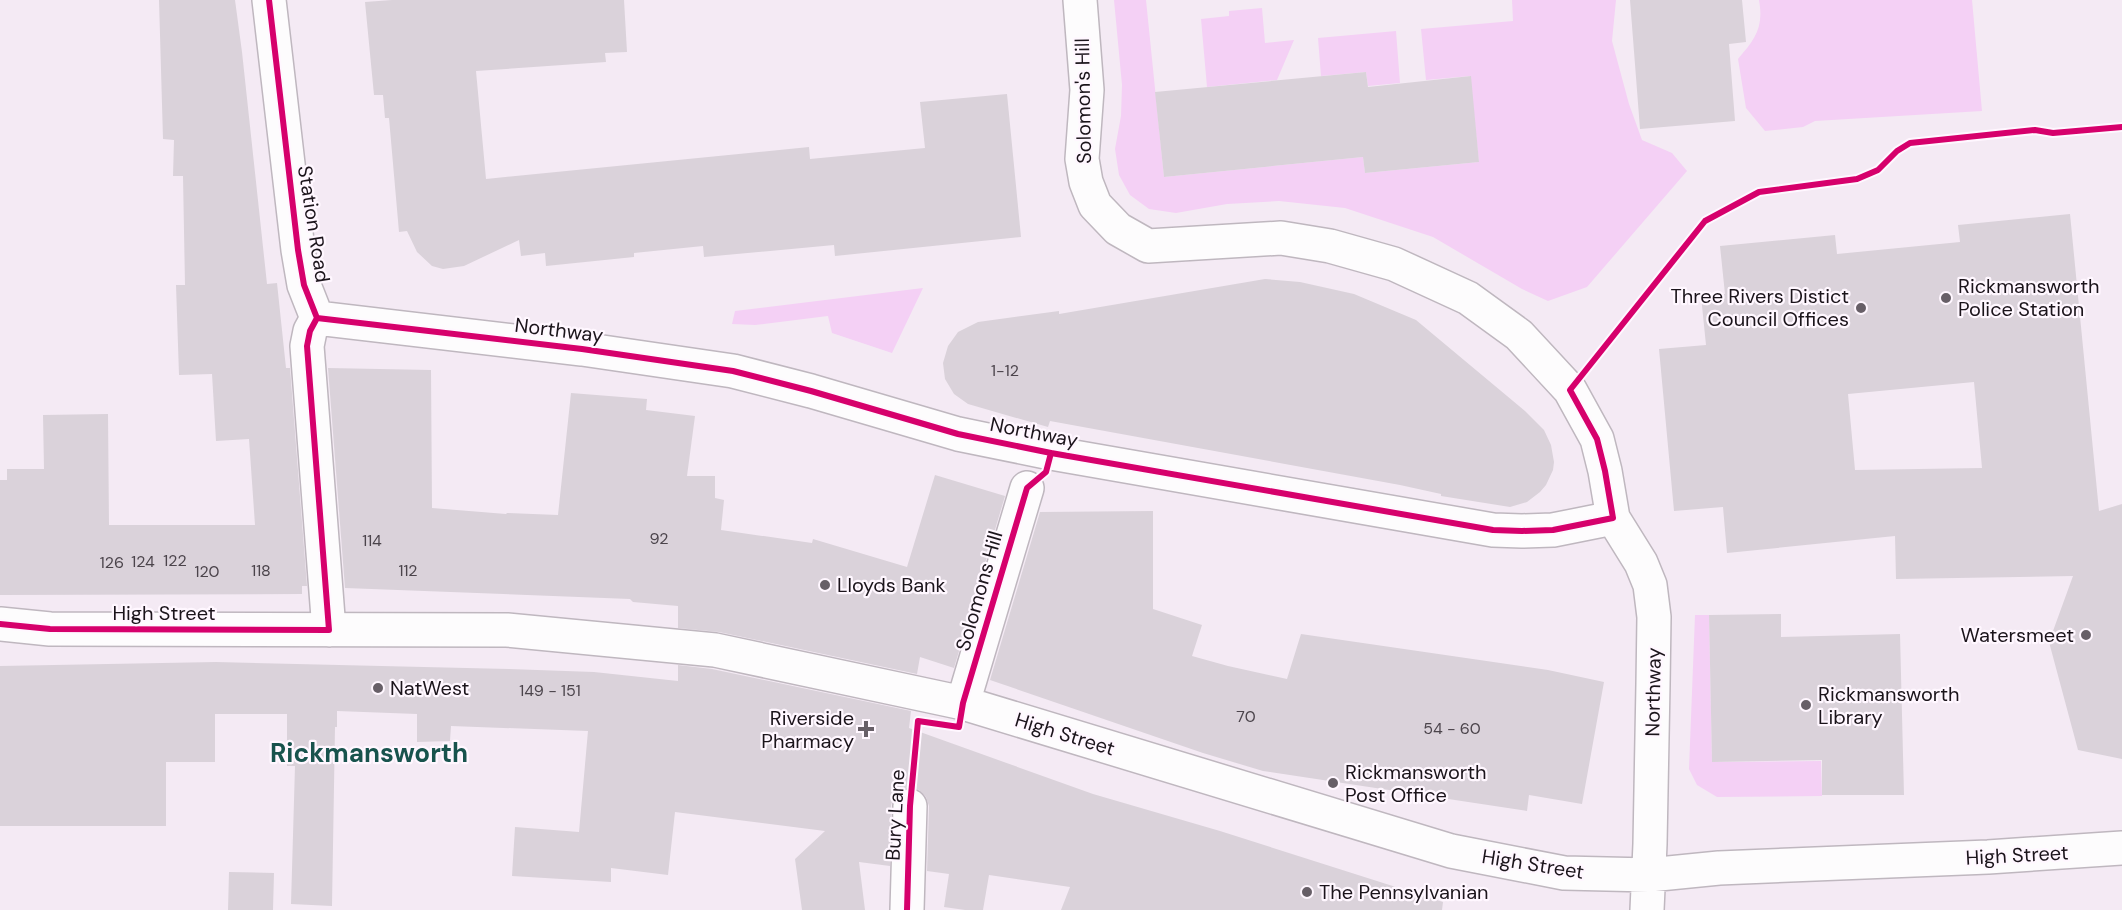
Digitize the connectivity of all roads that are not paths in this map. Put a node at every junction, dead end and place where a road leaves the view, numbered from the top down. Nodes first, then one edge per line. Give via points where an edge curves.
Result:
1 (269, 0) edge
2 (1080, 0) edge
3 (1148, 246) joint
4 (318, 318) junction
5 (1027, 488) dead end
6 (1613, 518) junction
7 (0, 624) edge
8 (329, 630) junction
9 (963, 703) junction
10 (910, 806) dead end
11 (2122, 848) edge
12 (1649, 875) junction
13 (907, 910) edge
14 (1647, 910) edge

1 - 4 street, Station Road via 298,250 304,285
2 - 3 street, Solomon's Hill via 1087,90 1082,159 1086,182 1095,204 1118,229
3 - 6 street, Northway via 1281,238 1330,246 1394,264 1468,298 1519,335 1570,390 1597,439
4 - 6 street, Northway via 733,371 958,434 1493,530 1553,530
4 - 8 street via 307,346
5 - 9 street, Solomons Hill
6 - 12 street, Northway via 1641,563 1650,585 1654,617
7 - 8 street, High Street via 50,629
8 - 9 street, High Street via 507,630 715,650
9 - 12 street, High Street via 1451,851 1564,873
10 - 13 street, Bury Lane
11 - 12 street, High Street
12 - 14 street, Northway

